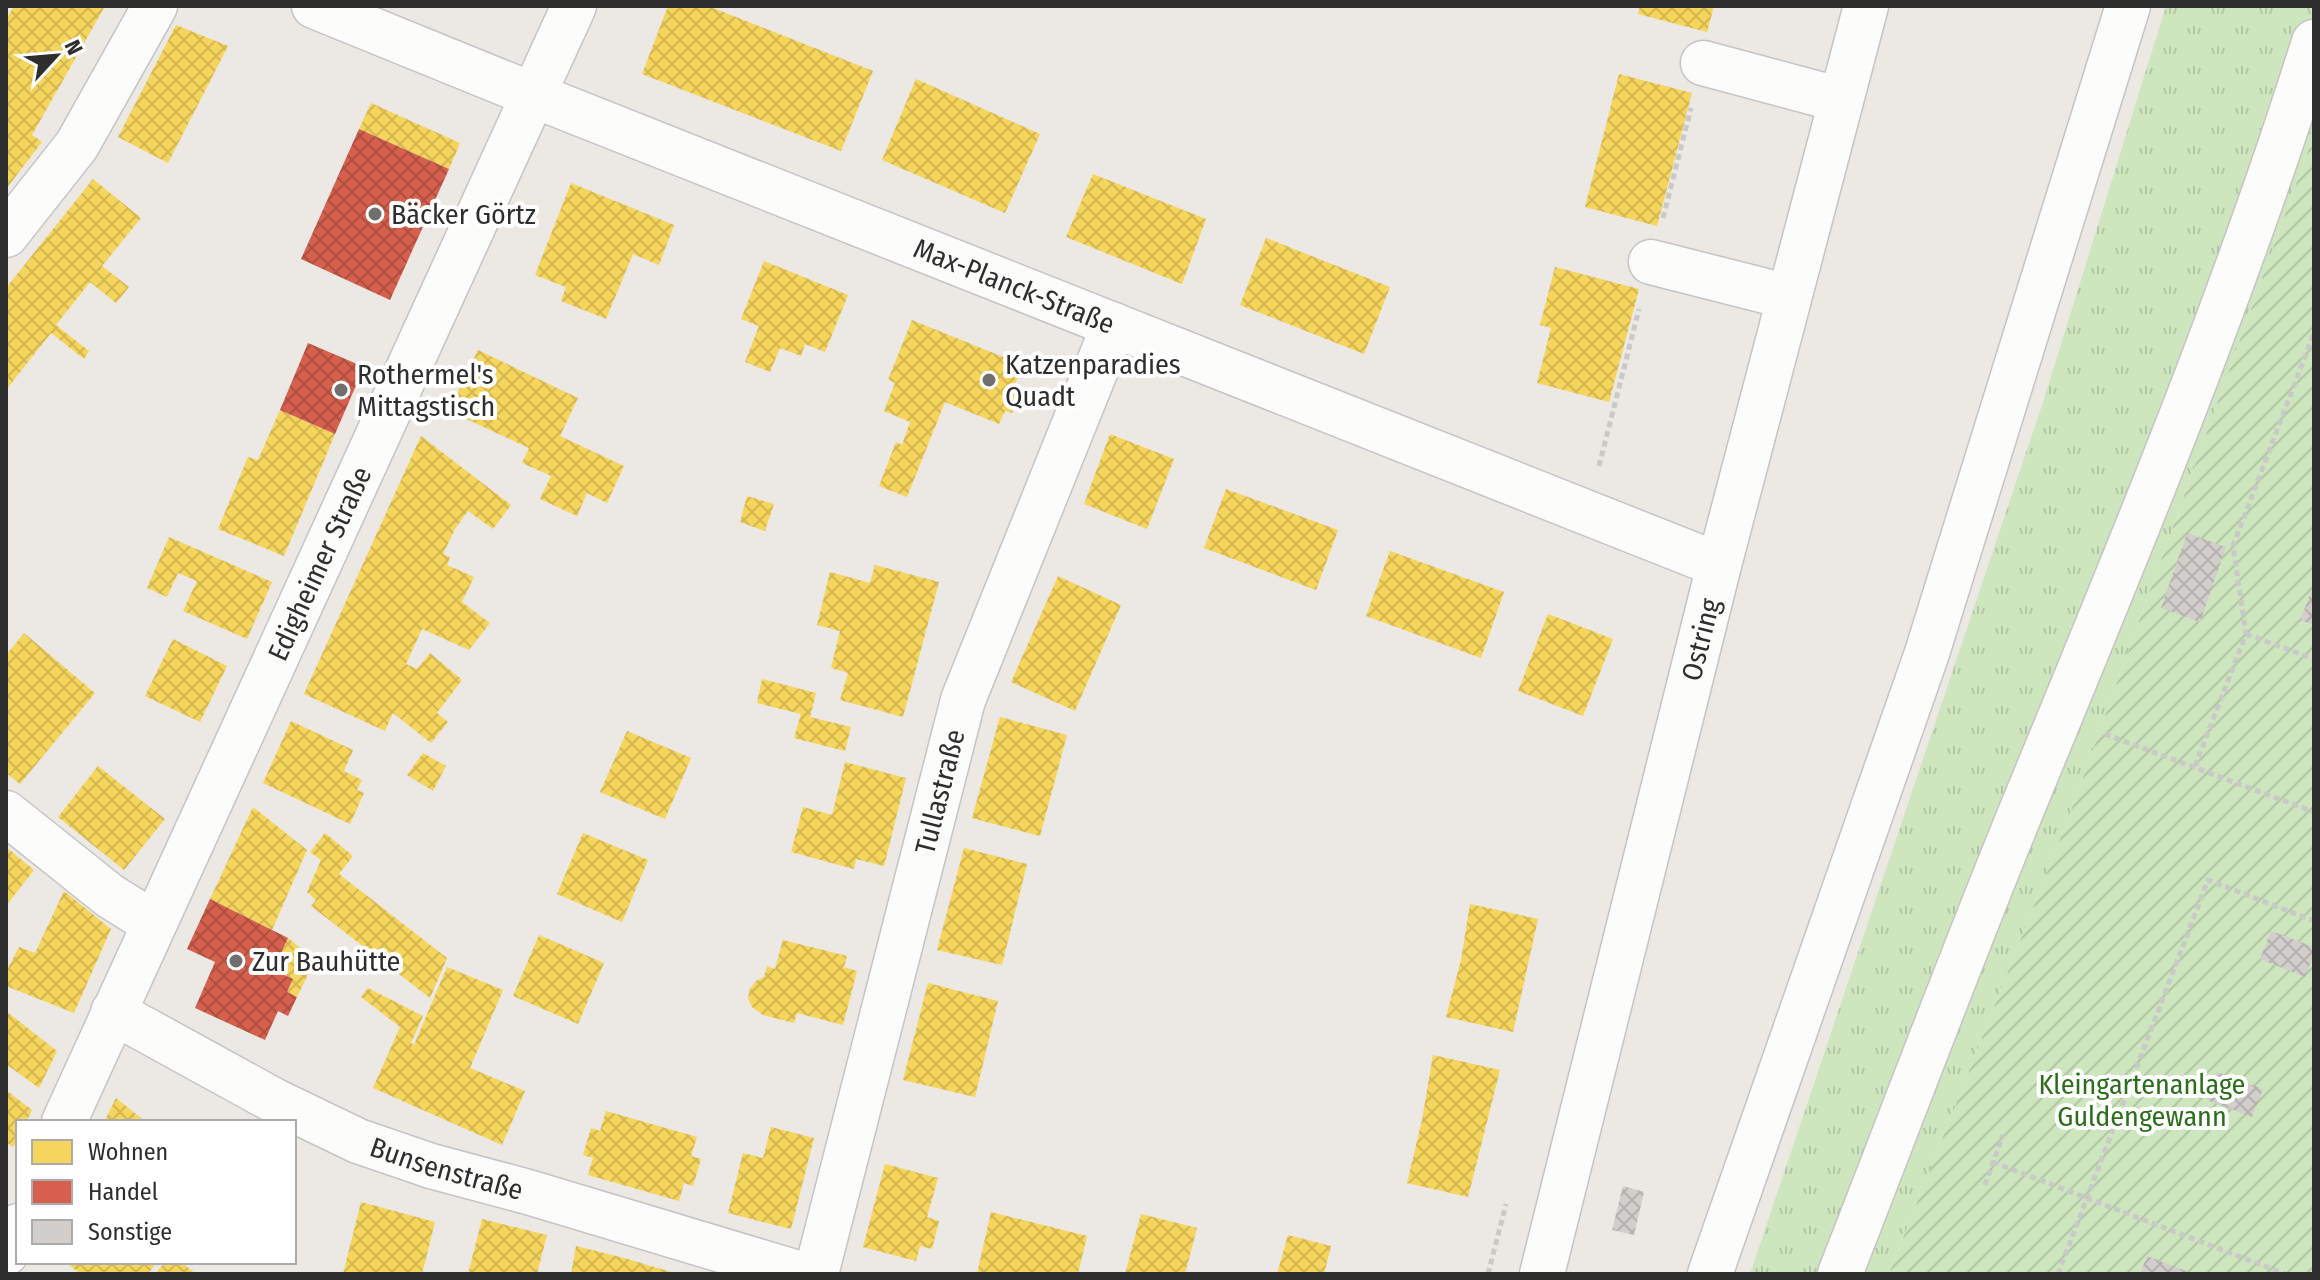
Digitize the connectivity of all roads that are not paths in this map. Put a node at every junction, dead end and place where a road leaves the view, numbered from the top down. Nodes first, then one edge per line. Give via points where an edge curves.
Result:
1 (155, 6) edge
2 (314, 6) edge
3 (574, 6) edge
4 (1866, 6) edge
5 (2128, 6) edge
6 (2314, 42) edge
7 (1703, 63) dead end
8 (533, 95) junction
9 (1841, 100) junction
10 (6, 235) edge
11 (1651, 262) dead end
12 (1789, 297) junction
13 (1114, 325) junction
14 (1719, 565) junction
15 (6, 813) edge
16 (153, 923) junction
17 (113, 1012) junction
18 (65, 1120) edge
19 (16, 1230) edge
20 (6, 1253) edge
21 (801, 1274) edge
22 (816, 1274) edge
23 (1542, 1274) edge
24 (1710, 1274) edge
25 (1840, 1274) edge

1 - 10 street via 77,145
2 - 8 street, Max-Planck-Straße
3 - 8 street, Edigheimer Straße
4 - 9 street, Ostring
5 - 24 street via 1927,653
6 - 25 street via 2196,376
7 - 9 street
8 - 13 street, Max-Planck-Straße
8 - 16 street, Edigheimer Straße
9 - 12 street, Ostring
11 - 12 street
12 - 14 street, Ostring
13 - 14 street, Max-Planck-Straße
13 - 22 street, Tullastraße via 963,700
14 - 23 street, Ostring
15 - 16 street via 110,896
16 - 17 street, Edigheimer Straße
17 - 18 street, Edigheimer Straße
17 - 21 street, Bunsenstraße via 358,1141
19 - 20 street

